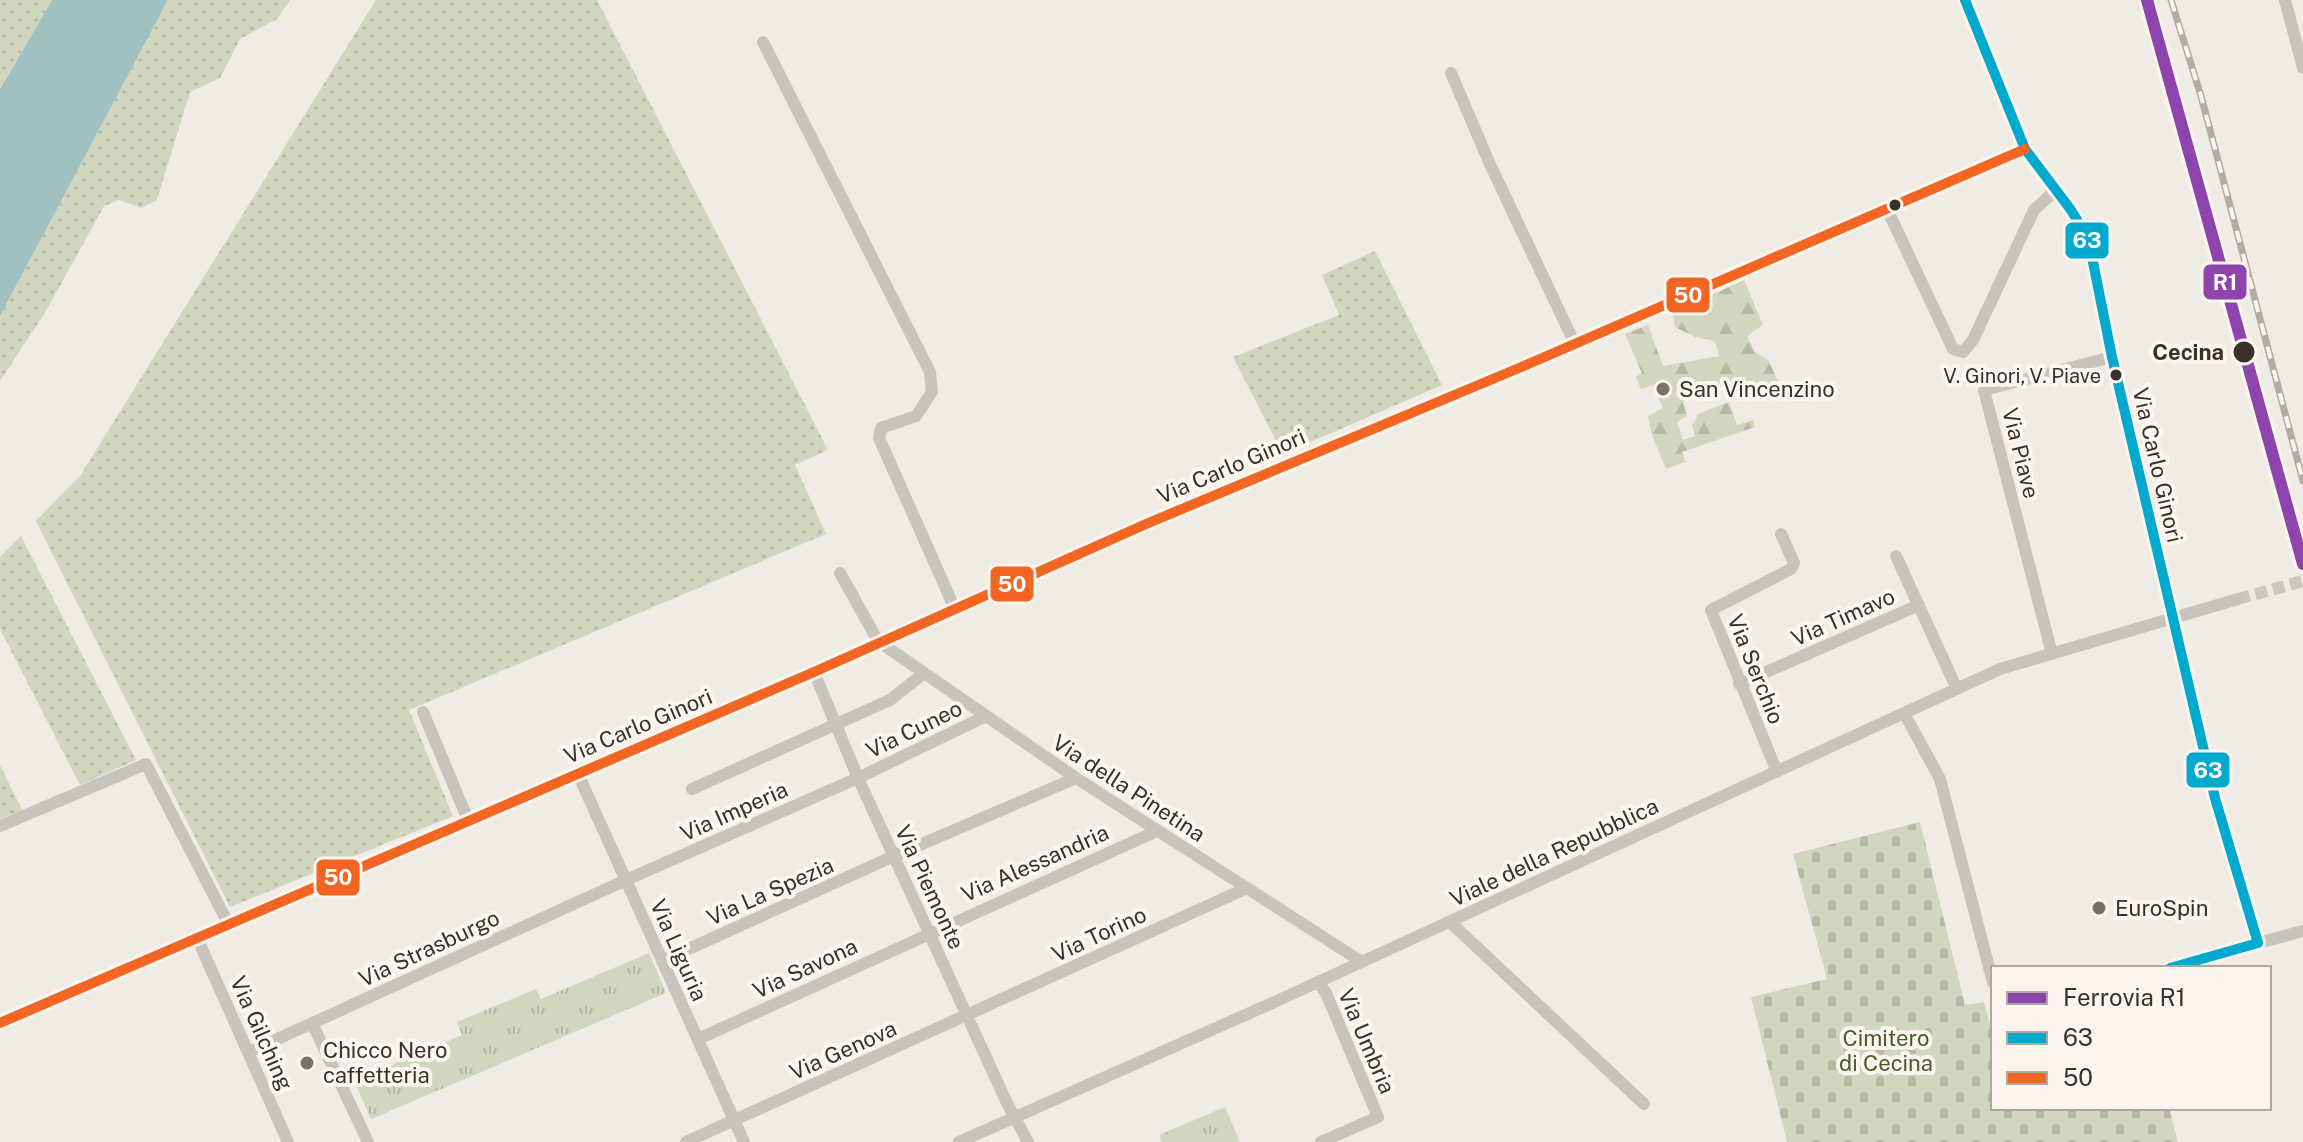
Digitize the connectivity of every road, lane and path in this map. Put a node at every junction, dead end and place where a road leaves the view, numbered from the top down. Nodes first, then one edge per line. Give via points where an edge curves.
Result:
1 (1965, 0) edge
2 (2285, 0) edge
3 (2299, 34) edge
4 (763, 42) dead end
5 (2303, 68) edge
6 (1451, 73) dead end
7 (2025, 149) junction
8 (2057, 189) junction
9 (1887, 209) junction
10 (1574, 342) junction
11 (2112, 357) junction
12 (1781, 534) dead end
13 (1896, 556) dead end
14 (840, 573) dead end
15 (2238, 599) tunnel mouth
16 (1919, 605) junction
17 (955, 609) junction
18 (2172, 617) junction
19 (878, 641) junction
20 (2052, 654) junction
21 (814, 672) junction
22 (923, 674) junction
23 (1739, 684) junction
24 (1957, 689) junction
25 (423, 712) dead end
26 (1904, 713) junction
27 (986, 716) junction
28 (835, 726) junction
29 (1777, 772) junction
30 (578, 774) junction
31 (858, 778) junction
32 (1076, 778) junction
33 (692, 789) dead end
34 (468, 820) junction
35 (0, 826) edge
36 (1157, 831) junction
37 (894, 856) junction
38 (626, 880) junction
39 (1247, 888) junction
40 (1450, 922) junction
41 (229, 925) junction
42 (2303, 931) edge
43 (929, 933) junction
44 (198, 940) junction
45 (2258, 943) junction
46 (662, 961) junction
47 (1362, 962) junction
48 (2177, 966) edge
49 (1991, 975) edge
50 (1318, 982) junction
51 (968, 1017) junction
52 (0, 1023) edge
53 (313, 1025) junction
54 (698, 1039) junction
55 (249, 1052) junction
56 (1644, 1104) dead end
57 (1014, 1117) junction
58 (735, 1121) junction
59 (288, 1142) edge
60 (368, 1142) edge
61 (686, 1142) edge
62 (744, 1142) edge
63 (959, 1142) edge
64 (1028, 1142) edge
65 (1321, 1142) edge

1 - 7 street
2 - 3 street
3 - 5 street
4 - 17 street via 930,372 932,392 916,416 881,428 879,438
6 - 10 street
7 - 8 street, Via Carlo Ginori
7 - 9 street, Via Carlo Ginori
8 - 9 street via 2034,210 1963,352 1953,349
8 - 11 street, Via Carlo Ginori via 2091,252
9 - 10 street, Via Carlo Ginori
10 - 17 street, Via Carlo Ginori
11 - 18 street, Via Carlo Ginori
11 - 20 street, Via Piave via 1984,390
12 - 23 street, Via Serchio via 1792,554 1791,569 1711,610
13 - 16 street
14 - 19 street
15 - 18 street, Viale della Repubblica
16 - 23 street, Via Timavo
16 - 24 street
17 - 19 street, Via Carlo Ginori
18 - 20 street, Viale della Repubblica
18 - 45 street, Via Carlo Ginori via 2215,798
19 - 21 street, Via Carlo Ginori
19 - 22 street, Via della Pinetina
20 - 24 street, Viale della Repubblica
21 - 28 street, Via Piemonte
21 - 30 street, Via Carlo Ginori
22 - 27 street, Via della Pinetina
22 - 28 street via 890,700
23 - 29 street, Via Serchio
24 - 26 street, Viale della Repubblica
25 - 34 street
26 - 29 street, Viale della Repubblica
26 - 49 street via 1940,779
27 - 31 street, Via Cuneo
27 - 32 street, Via della Pinetina
28 - 31 street, Via Piemonte
28 - 33 street
29 - 40 street, Viale della Repubblica
30 - 34 street, Via Carlo Ginori
30 - 38 street, Via Liguria
31 - 37 street, Via Piemonte
31 - 38 street, Via Imperia
32 - 36 street, Via della Pinetina
32 - 37 street, Via La Spezia
34 - 41 street, Via Carlo Ginori
35 - 41 street via 146,764
36 - 39 street, Via della Pinetina
36 - 43 street, Via Alessandria
37 - 43 street, Via Piemonte
37 - 46 street, Via La Spezia
38 - 46 street, Via Liguria
38 - 53 street, Via Strasburgo
39 - 47 street, Via della Pinetina
39 - 51 street, Via Torino
40 - 47 street, Viale della Repubblica
40 - 56 street
41 - 44 street, Via Carlo Ginori
42 - 45 street
43 - 51 street, Via Piemonte
43 - 54 street, Via Savona
44 - 52 street, Via Carlo Ginori
44 - 55 street, Via Gilching
45 - 48 street
46 - 54 street, Via Liguria
47 - 50 street, Viale della Repubblica
50 - 57 street, Viale della Repubblica
50 - 65 street, Via Umbria via 1378,1117
51 - 57 street, Via Piemonte
51 - 58 street, Via Genova
53 - 55 street, Via Strasburgo
53 - 60 street
54 - 58 street, Via Liguria
55 - 59 street, Via Gilching
57 - 63 street, Viale della Repubblica
57 - 64 street, Via Piemonte
58 - 61 street, Via Genova
58 - 62 street, Via Liguria

